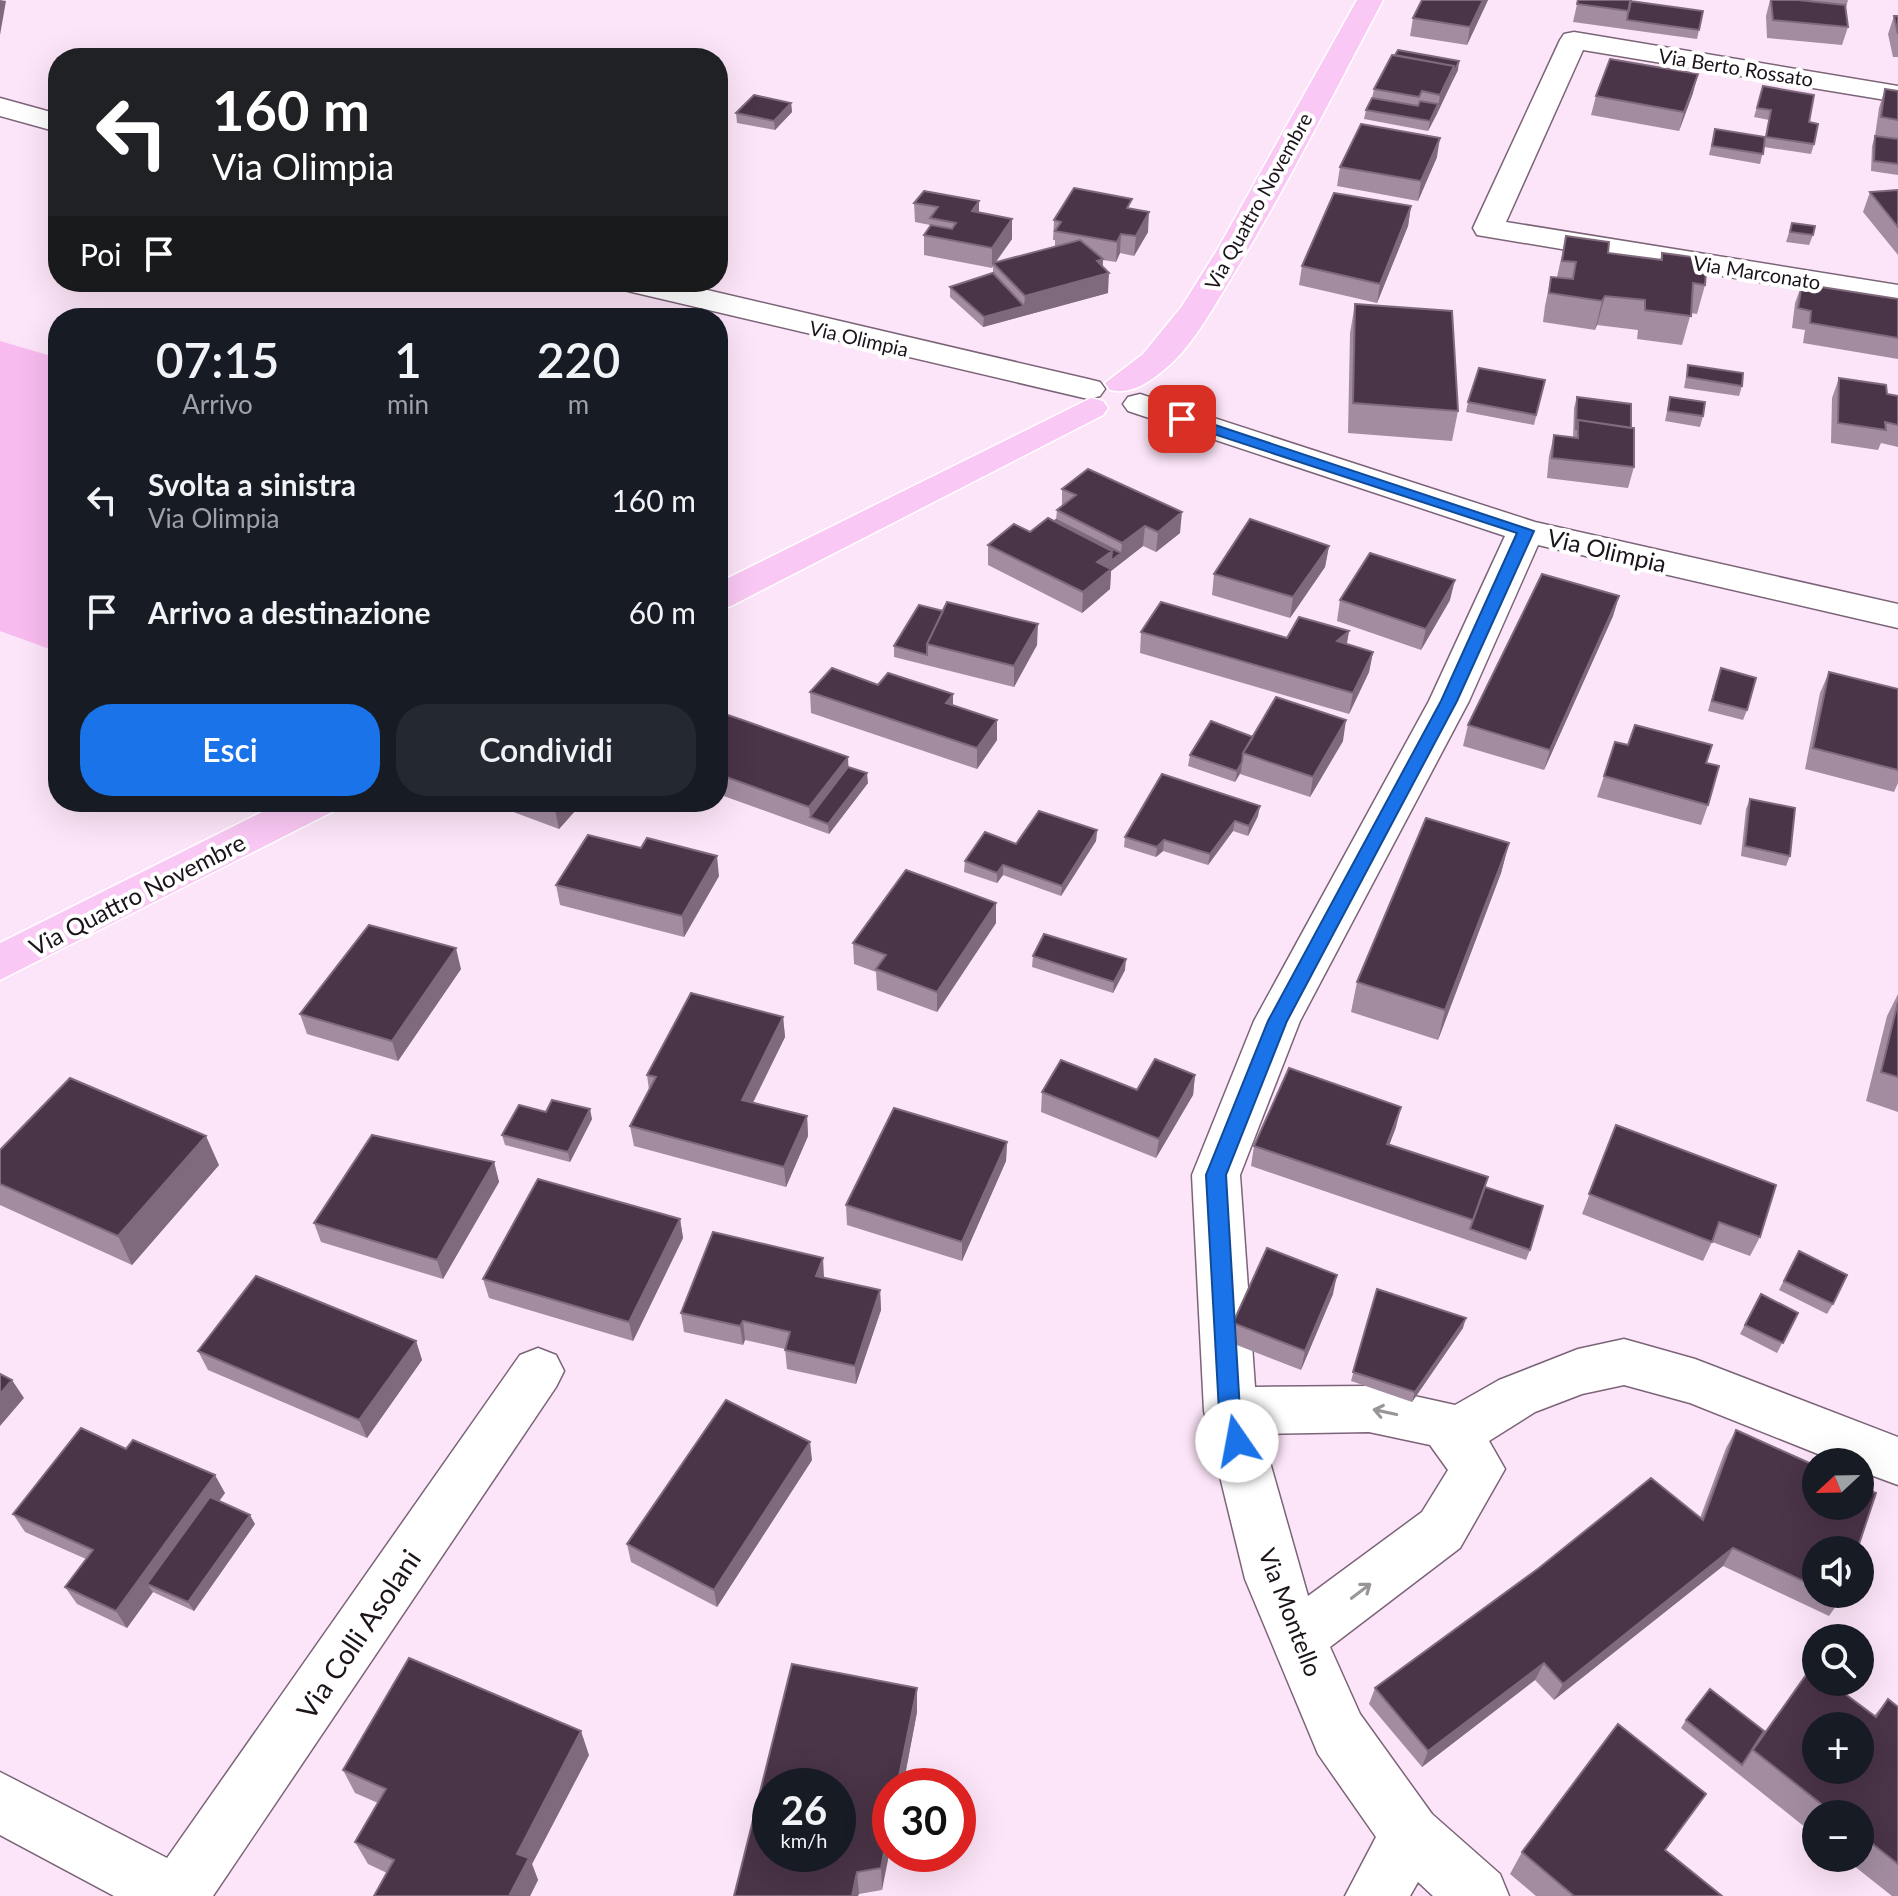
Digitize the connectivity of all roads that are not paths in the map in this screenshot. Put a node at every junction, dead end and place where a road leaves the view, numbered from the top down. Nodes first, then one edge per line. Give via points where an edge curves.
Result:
1 (1370, 0) edge
2 (1574, 40) joint
3 (1898, 94) edge
4 (0, 107) edge
5 (48, 120) edge
6 (671, 292) edge
7 (1898, 295) edge
8 (1131, 394) junction
9 (1089, 399) junction
10 (1526, 531) junction
11 (728, 593) edge
12 (1898, 616) edge
13 (297, 812) edge
14 (0, 963) edge
15 (538, 1371) dead end
16 (1230, 1411) junction
17 (1453, 1434) junction
18 (1898, 1461) edge
19 (1298, 1637) junction
20 (0, 1802) edge
21 (1411, 1835) junction
22 (176, 1896) edge
23 (1376, 1896) edge
24 (1478, 1896) edge

1 - 8 main road, Via Quattro Novembre via 1233,250 1195,311
2 - 3 street, Via Berto Rossato
2 - 7 street, Via Marconato via 1488,228
4 - 5 street
6 - 9 street, Via Olimpia
8 - 9 main road, Via Quattro Novembre via 1103,383
8 - 10 street, Via Olimpia
9 - 11 main road, Via Quattro Novembre
10 - 12 street, Via Olimpia
10 - 16 street, Via Montello via 1449,701 1277,1021 1216,1175
13 - 14 main road, Via Quattro Novembre
15 - 22 street, Via Colli Asolani
17 -> 16 street via 1446,1425 1369,1409
16 - 19 street, Via Montello via 1273,1579
17 - 18 street via 1517,1396 1578,1372 1624,1362 1695,1382
19 -> 17 street via 1441,1530 1478,1469
19 - 21 street, Via Montello via 1339,1734
20 - 22 street, Via Colli Asolani
21 - 23 street
21 - 24 street, Via Montello

